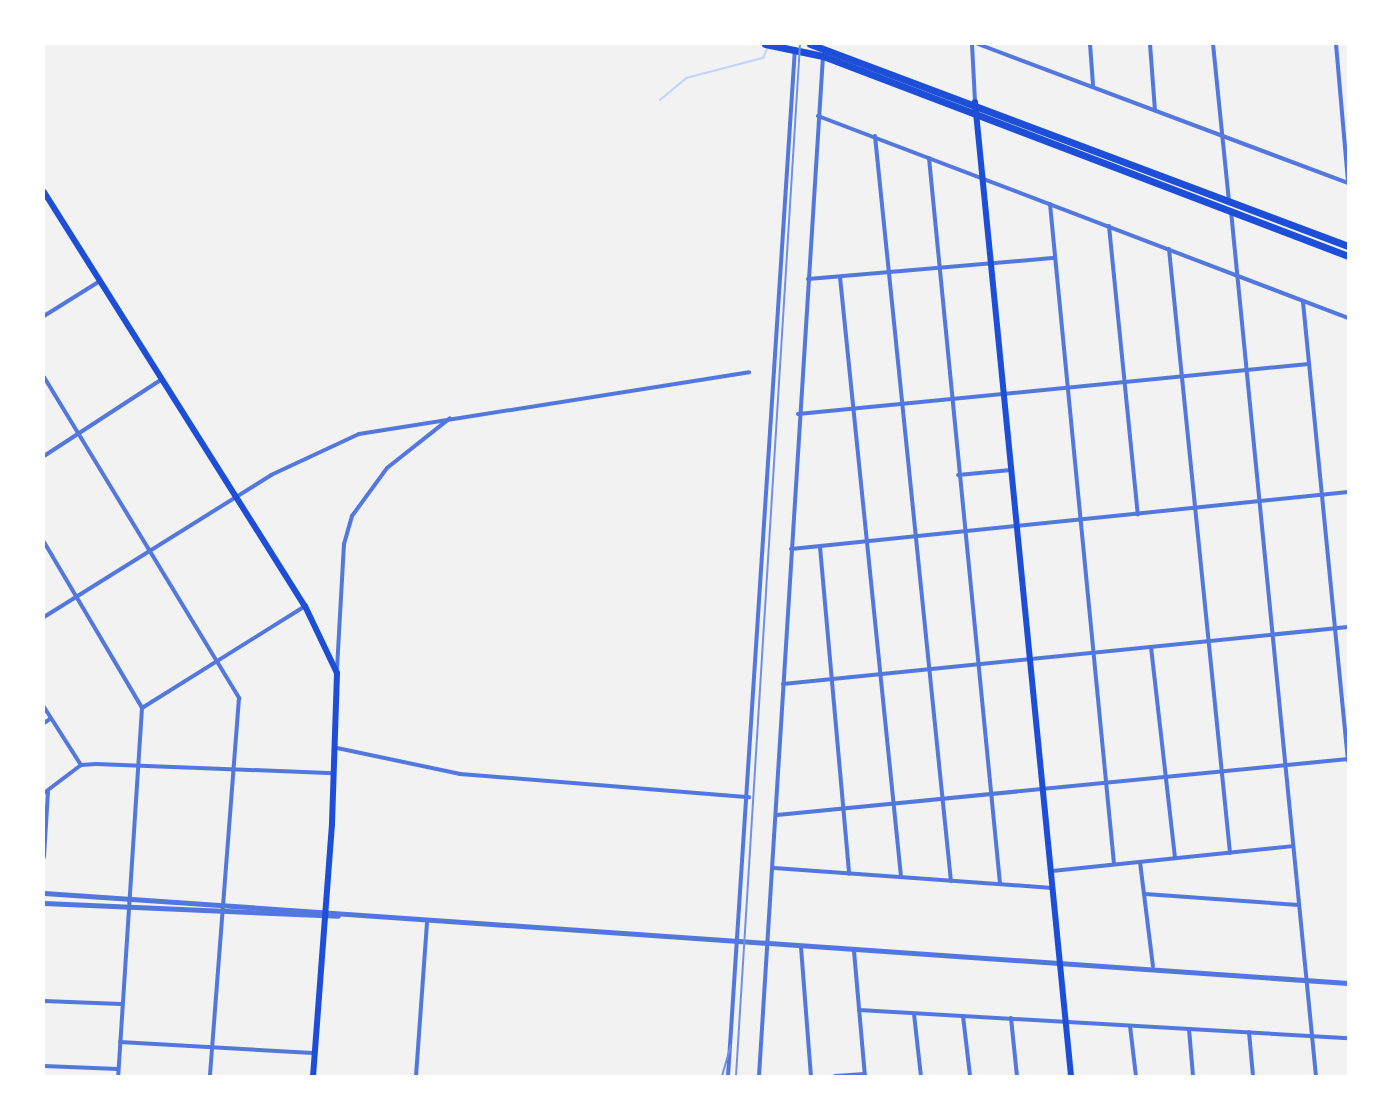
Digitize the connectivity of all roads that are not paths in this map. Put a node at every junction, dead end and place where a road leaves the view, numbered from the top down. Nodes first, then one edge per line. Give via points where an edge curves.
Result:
1 (765, 44) edge
2 (810, 44) edge
3 (972, 44) edge
4 (978, 44) edge
5 (1090, 44) edge
6 (1150, 44) edge
7 (1213, 44) edge
8 (1336, 44) edge
9 (824, 45) edge
10 (795, 49) junction
11 (823, 56) junction
12 (1093, 86) junction
13 (975, 102) junction
14 (1155, 110) junction
15 (976, 113) junction
16 (818, 116) junction
17 (875, 136) junction
18 (1224, 138) junction
19 (929, 158) junction
20 (981, 178) junction
21 (1348, 182) edge
22 (44, 192) edge
23 (1228, 200) junction
24 (1050, 204) junction
25 (1230, 211) junction
26 (1109, 226) junction
27 (1348, 246) edge
28 (1169, 249) junction
29 (1348, 256) edge
30 (1055, 258) junction
31 (991, 263) junction
32 (939, 268) junction
33 (888, 272) junction
34 (840, 277) junction
35 (1239, 277) junction
36 (808, 279) junction
37 (101, 281) junction
38 (1303, 302) junction
39 (44, 316) edge
40 (1348, 318) edge
41 (1309, 364) junction
42 (1246, 370) junction
43 (749, 372) dead end
44 (44, 377) edge
45 (1182, 377) junction
46 (162, 379) junction
47 (1125, 383) junction
48 (1067, 388) junction
49 (1005, 393) junction
50 (951, 399) junction
51 (900, 405) junction
52 (852, 410) junction
53 (798, 414) junction
54 (451, 417) junction
55 (79, 434) junction
56 (44, 456) edge
57 (1013, 470) junction
58 (958, 475) junction
59 (1348, 492) edge
60 (1323, 495) junction
61 (235, 498) junction
62 (1259, 503) junction
63 (1196, 508) junction
64 (1138, 515) junction
65 (1079, 520) junction
66 (1018, 524) junction
67 (963, 529) junction
68 (915, 535) junction
69 (44, 542) edge
70 (868, 542) junction
71 (820, 547) junction
72 (791, 549) junction
73 (151, 552) junction
74 (78, 596) junction
75 (305, 606) junction
76 (44, 617) edge
77 (1348, 627) edge
78 (1337, 629) junction
79 (1272, 633) junction
80 (1209, 641) junction
81 (1151, 647) junction
82 (1092, 652) junction
83 (219, 658) junction
84 (1030, 658) junction
85 (978, 663) junction
86 (927, 669) junction
87 (879, 672) junction
88 (337, 673) junction
89 (831, 678) junction
90 (783, 684) junction
91 (44, 707) edge
92 (142, 708) junction
93 (50, 718) junction
94 (44, 723) edge
95 (337, 748) junction
96 (1348, 760) edge
97 (81, 765) junction
98 (137, 765) junction
99 (1286, 765) junction
100 (233, 769) junction
101 (1222, 771) junction
102 (334, 773) junction
103 (1165, 778) junction
104 (1106, 783) junction
105 (1043, 790) junction
106 (46, 792) edge
107 (991, 795) junction
108 (749, 796) junction
109 (944, 800) junction
110 (893, 803) junction
111 (844, 808) junction
112 (777, 815) junction
113 (1293, 846) junction
114 (1230, 853) junction
115 (44, 857) edge
116 (1174, 858) junction
117 (1140, 861) junction
118 (1114, 864) junction
119 (774, 868) junction
120 (1052, 872) junction
121 (849, 874) junction
122 (901, 876) junction
123 (951, 881) junction
124 (1000, 883) junction
125 (1055, 889) junction
126 (44, 893) edge
127 (1145, 894) junction
128 (130, 899) junction
129 (44, 903) edge
130 (221, 904) junction
131 (1299, 905) junction
132 (129, 909) junction
133 (324, 911) junction
134 (220, 915) junction
135 (341, 916) junction
136 (324, 919) junction
137 (427, 922) junction
138 (738, 943) junction
139 (770, 945) junction
140 (801, 948) junction
141 (854, 951) junction
142 (1059, 960) junction
143 (1153, 966) junction
144 (1306, 980) junction
145 (1348, 983) edge
146 (44, 1000) edge
147 (122, 1004) junction
148 (859, 1010) junction
149 (914, 1014) junction
150 (963, 1016) junction
151 (1011, 1018) junction
152 (1065, 1021) junction
153 (1130, 1026) junction
154 (1189, 1029) junction
155 (1249, 1032) junction
156 (1312, 1036) junction
157 (1348, 1038) edge
158 (120, 1042) junction
159 (212, 1048) junction
160 (314, 1053) junction
161 (44, 1066) edge
162 (118, 1069) junction
163 (865, 1076) edge
164 (118, 1077) edge
165 (210, 1077) edge
166 (313, 1077) edge
167 (416, 1077) edge
168 (728, 1077) edge
169 (759, 1077) edge
170 (811, 1077) edge
171 (835, 1077) edge
172 (921, 1077) edge
173 (970, 1077) edge
174 (1017, 1077) edge
175 (1071, 1077) edge
176 (1136, 1077) edge
177 (1193, 1077) edge
178 (1253, 1077) edge
179 (1316, 1077) edge

1 - 10 main road
2 - 9 main road
3 - 13 street
4 - 12 street
5 - 12 street
6 - 14 street
7 - 18 street
8 - 21 street
9 - 11 main road
9 - 13 main road
10 - 11 main road
10 - 108 street
11 - 15 main road
11 - 16 street
12 - 14 street
13 - 15 main road
13 - 23 main road
14 - 18 street
15 - 20 main road
15 - 25 main road
16 - 17 street
16 - 36 street
17 - 19 street
17 - 33 street
18 - 21 street
18 - 23 street
19 - 20 street
19 - 32 street
20 - 24 street
20 - 31 main road
22 - 37 main road
23 - 25 street
23 - 27 main road
24 - 26 street
24 - 30 street
25 - 29 main road
25 - 35 street
26 - 28 street
26 - 47 street
28 - 35 street
28 - 45 street
30 - 31 street
30 - 48 street
31 - 32 street
31 - 49 main road
32 - 33 street
32 - 50 street
33 - 34 street
33 - 51 street
34 - 36 street
34 - 52 street
35 - 38 street
35 - 42 street
36 - 53 street
37 - 39 street
37 - 46 main road
38 - 40 street
38 - 41 street
41 - 42 street
41 - 60 street
42 - 45 street
42 - 62 street
43 - 54 street via 575,403
44 - 55 street
45 - 47 street
45 - 63 street
46 - 55 street
46 - 61 main road
47 - 48 street
47 - 64 street
48 - 49 street
48 - 65 street
49 - 50 street
49 - 57 main road
50 - 51 street
50 - 58 street
51 - 52 street
51 - 68 street
52 - 53 street
52 - 70 street
53 - 72 street
54 - 61 street via 359,434 308,455
54 - 88 street via 387,468 352,516 344,544
55 - 56 street
55 - 73 street
57 - 58 street
57 - 66 main road
58 - 67 street
59 - 60 street
60 - 62 street
60 - 78 street
61 - 73 street
61 - 75 main road
62 - 63 street
62 - 79 street
63 - 64 street
63 - 80 street
64 - 65 street
65 - 66 street
65 - 82 street
66 - 67 street
66 - 84 main road
67 - 68 street
67 - 85 street
68 - 70 street
68 - 86 street
69 - 74 street
70 - 71 street
70 - 87 street
71 - 72 street
71 - 89 street
72 - 90 street
73 - 74 street
73 - 83 street
74 - 76 street
74 - 92 street
75 - 83 street
75 - 88 main road
77 - 78 street
78 - 79 street
78 - 96 street
79 - 80 street
79 - 99 street
80 - 81 street
80 - 101 street
81 - 82 street
81 - 103 street
82 - 84 street
82 - 104 street
83 - 92 street
83 - 100 street via 239,698
84 - 85 street
84 - 105 main road
85 - 86 street
85 - 107 street
86 - 87 street
86 - 109 street
87 - 89 street
87 - 110 street
88 - 95 main road
89 - 90 street
89 - 111 street
90 - 112 street
91 - 93 street
92 - 98 street
93 - 94 street
93 - 97 street
95 - 102 main road
95 - 108 street via 460,774
96 - 99 street
97 - 98 street
97 - 106 street
98 - 100 street
98 - 128 street
99 - 101 street
99 - 113 street
100 - 102 street
100 - 130 street
101 - 103 street
101 - 114 street
102 - 133 main road
103 - 104 street
103 - 116 street
104 - 105 street
104 - 118 street
105 - 107 street
105 - 120 main road
106 - 115 street
107 - 109 street
107 - 124 street
108 - 138 street
109 - 110 street
109 - 123 street
110 - 111 street
110 - 122 street
111 - 112 street
111 - 121 street
112 - 119 street
113 - 114 street
113 - 131 street
114 - 116 street
116 - 117 street
117 - 118 street
117 - 127 street
118 - 120 street
119 - 121 street
119 - 139 street
120 - 125 main road
121 - 122 street
122 - 123 street
123 - 124 street
124 - 125 street
125 - 142 main road
126 - 128 street
127 - 131 street
127 - 143 street
128 - 130 street
128 - 132 street
129 - 132 street
130 - 133 street
130 - 134 street
131 - 144 street
132 - 134 street
132 - 147 street
133 - 135 street
133 - 136 main road
134 - 136 street
134 - 159 street
135 - 136 street
135 - 137 street
136 - 160 main road
137 - 138 street
137 - 167 street
138 - 139 street
138 - 168 street
139 - 140 street
139 - 169 street
140 - 141 street
140 - 170 street
141 - 142 street
141 - 148 street
142 - 143 street
142 - 152 main road
143 - 144 street
144 - 145 street
144 - 156 street
146 - 147 street
147 - 158 street
148 - 149 street
148 - 163 street
149 - 150 street
149 - 172 street
150 - 151 street
150 - 173 street
151 - 152 street
151 - 174 street
152 - 153 street
152 - 175 main road
153 - 154 street
153 - 176 street
154 - 155 street
154 - 177 street
155 - 156 street
155 - 178 street
156 - 157 street
156 - 179 street
158 - 159 street
158 - 162 street
159 - 160 street
159 - 165 street
160 - 166 main road
161 - 162 street
162 - 164 street
163 - 171 street

